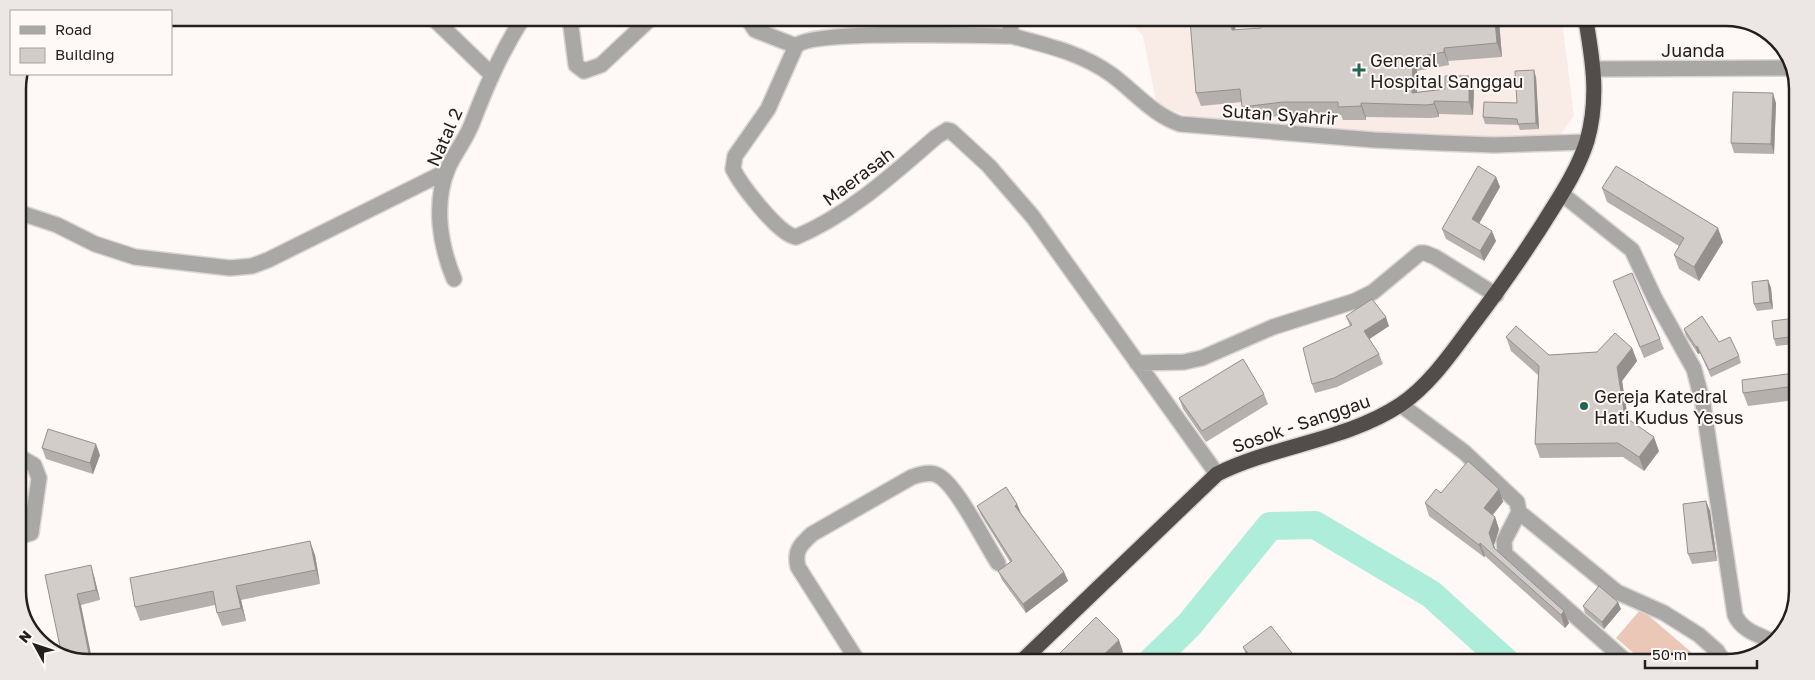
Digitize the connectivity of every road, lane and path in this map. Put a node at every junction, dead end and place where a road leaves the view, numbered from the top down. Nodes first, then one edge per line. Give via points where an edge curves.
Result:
1 (441, 26) edge
2 (518, 26) edge
3 (571, 26) edge
4 (643, 26) edge
5 (752, 26) edge
6 (1010, 26) edge
7 (1587, 26) edge
8 (1012, 36) junction
9 (796, 46) junction
10 (1785, 68) edge
11 (1594, 69) junction
12 (491, 74) junction
13 (1586, 142) junction
14 (447, 171) junction
15 (1562, 194) junction
16 (26, 215) edge
17 (454, 280) dead end
18 (1496, 294) junction
19 (1137, 363) junction
20 (1401, 405) junction
21 (26, 460) edge
22 (1217, 474) junction
23 (1519, 512) junction
24 (26, 534) edge
25 (998, 563) dead end
26 (1766, 639) edge
27 (853, 654) edge
28 (1029, 654) edge
29 (1618, 654) edge
30 (1719, 654) edge

1 - 12 street
2 - 12 street, Natal 2
3 - 4 street via 576,65 584,71 601,65
5 - 9 street via 755,30
6 - 8 street
7 - 11 highway, Sosok - Sanggau
8 - 9 street via 851,36 807,39
8 - 13 street, Sutan Syahrir via 1086,60 1112,75 1153,111 1180,124 1422,142 1494,145
9 - 19 street, Maerasah via 768,109 735,156 733,169 784,233 796,237 835,217 936,137 946,130 951,131 989,166 1033,217
10 - 11 street, Juanda
11 - 13 highway, Sosok - Sanggau via 1594,107
12 - 14 street, Natal 2 via 467,135
13 - 15 highway, Sosok - Sanggau
14 - 16 street via 268,260 240,268 217,268 129,255
14 - 17 street, Natal 2 via 440,234 444,256
15 - 18 highway, Sosok - Sanggau
15 - 26 street via 1632,250 1694,369 1703,404 1735,616 1738,624 1746,630
18 - 19 street via 1425,253 1373,292 1354,301 1273,327 1202,358 1184,362
18 - 20 highway, Sosok - Sanggau via 1450,355
19 - 22 street, Maerasah
20 - 22 highway, Sosok - Sanggau via 1349,429 1256,456
20 - 23 street via 1432,426 1500,484 1517,502
21 - 24 street via 34,465 39,478 30,533
22 - 28 highway, Sosok - Sanggau
23 - 29 street via 1504,541 1505,554
23 - 30 street via 1617,592 1664,613 1699,635
25 - 27 street via 946,481 932,474 912,476 812,534 800,545 796,556 798,567

